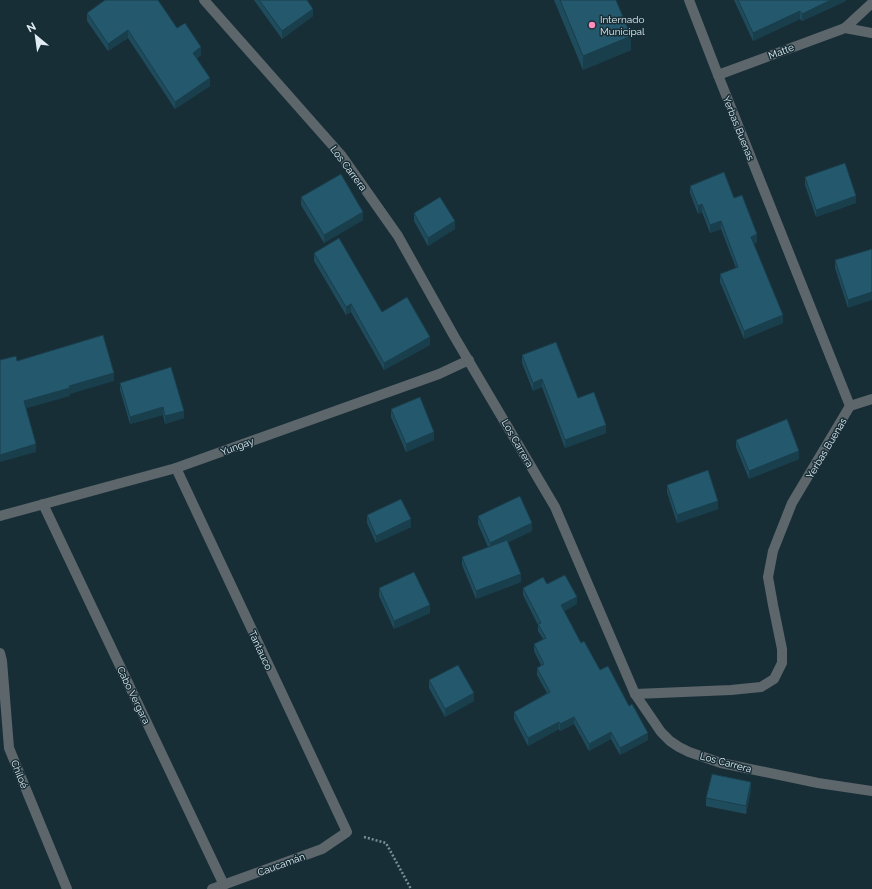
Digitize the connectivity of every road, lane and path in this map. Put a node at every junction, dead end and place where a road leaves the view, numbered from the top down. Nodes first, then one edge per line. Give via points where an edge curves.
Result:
1 (204, 0) edge
2 (689, 0) edge
3 (872, 3) edge
4 (845, 28) junction
5 (872, 33) edge
6 (718, 75) junction
7 (469, 360) junction
8 (872, 399) edge
9 (850, 406) junction
10 (176, 468) junction
11 (43, 504) junction
12 (0, 516) edge
13 (0, 653) edge
14 (634, 694) junction
15 (872, 791) edge
16 (347, 832) junction
17 (224, 885) junction
18 (67, 889) edge
19 (212, 889) edge
20 (411, 889) edge

1 - 7 street, Los Carrera via 341,155 398,236
2 - 6 street, Yerbas Buenas
3 - 4 street, Matte
4 - 5 street
4 - 6 street, Matte
6 - 9 street, Yerbas Buenas
7 - 10 street, Yungay via 439,374
7 - 14 street, Los Carrera via 555,507
8 - 9 street
9 - 14 street, Yerbas Buenas via 792,504 773,551 768,576 782,649 782,664 774,679 761,687
10 - 11 street, Yungay
10 - 16 street, Tantauco
11 - 12 street, Yungay
11 - 17 street, Cabo Vergara
13 - 18 street, Chiloé via 9,748
14 - 15 street, Los Carrera via 670,741 695,754 720,763
16 - 17 street, Caucamán via 322,849
16 - 20 path via 386,843
17 - 19 street, Caucamán

